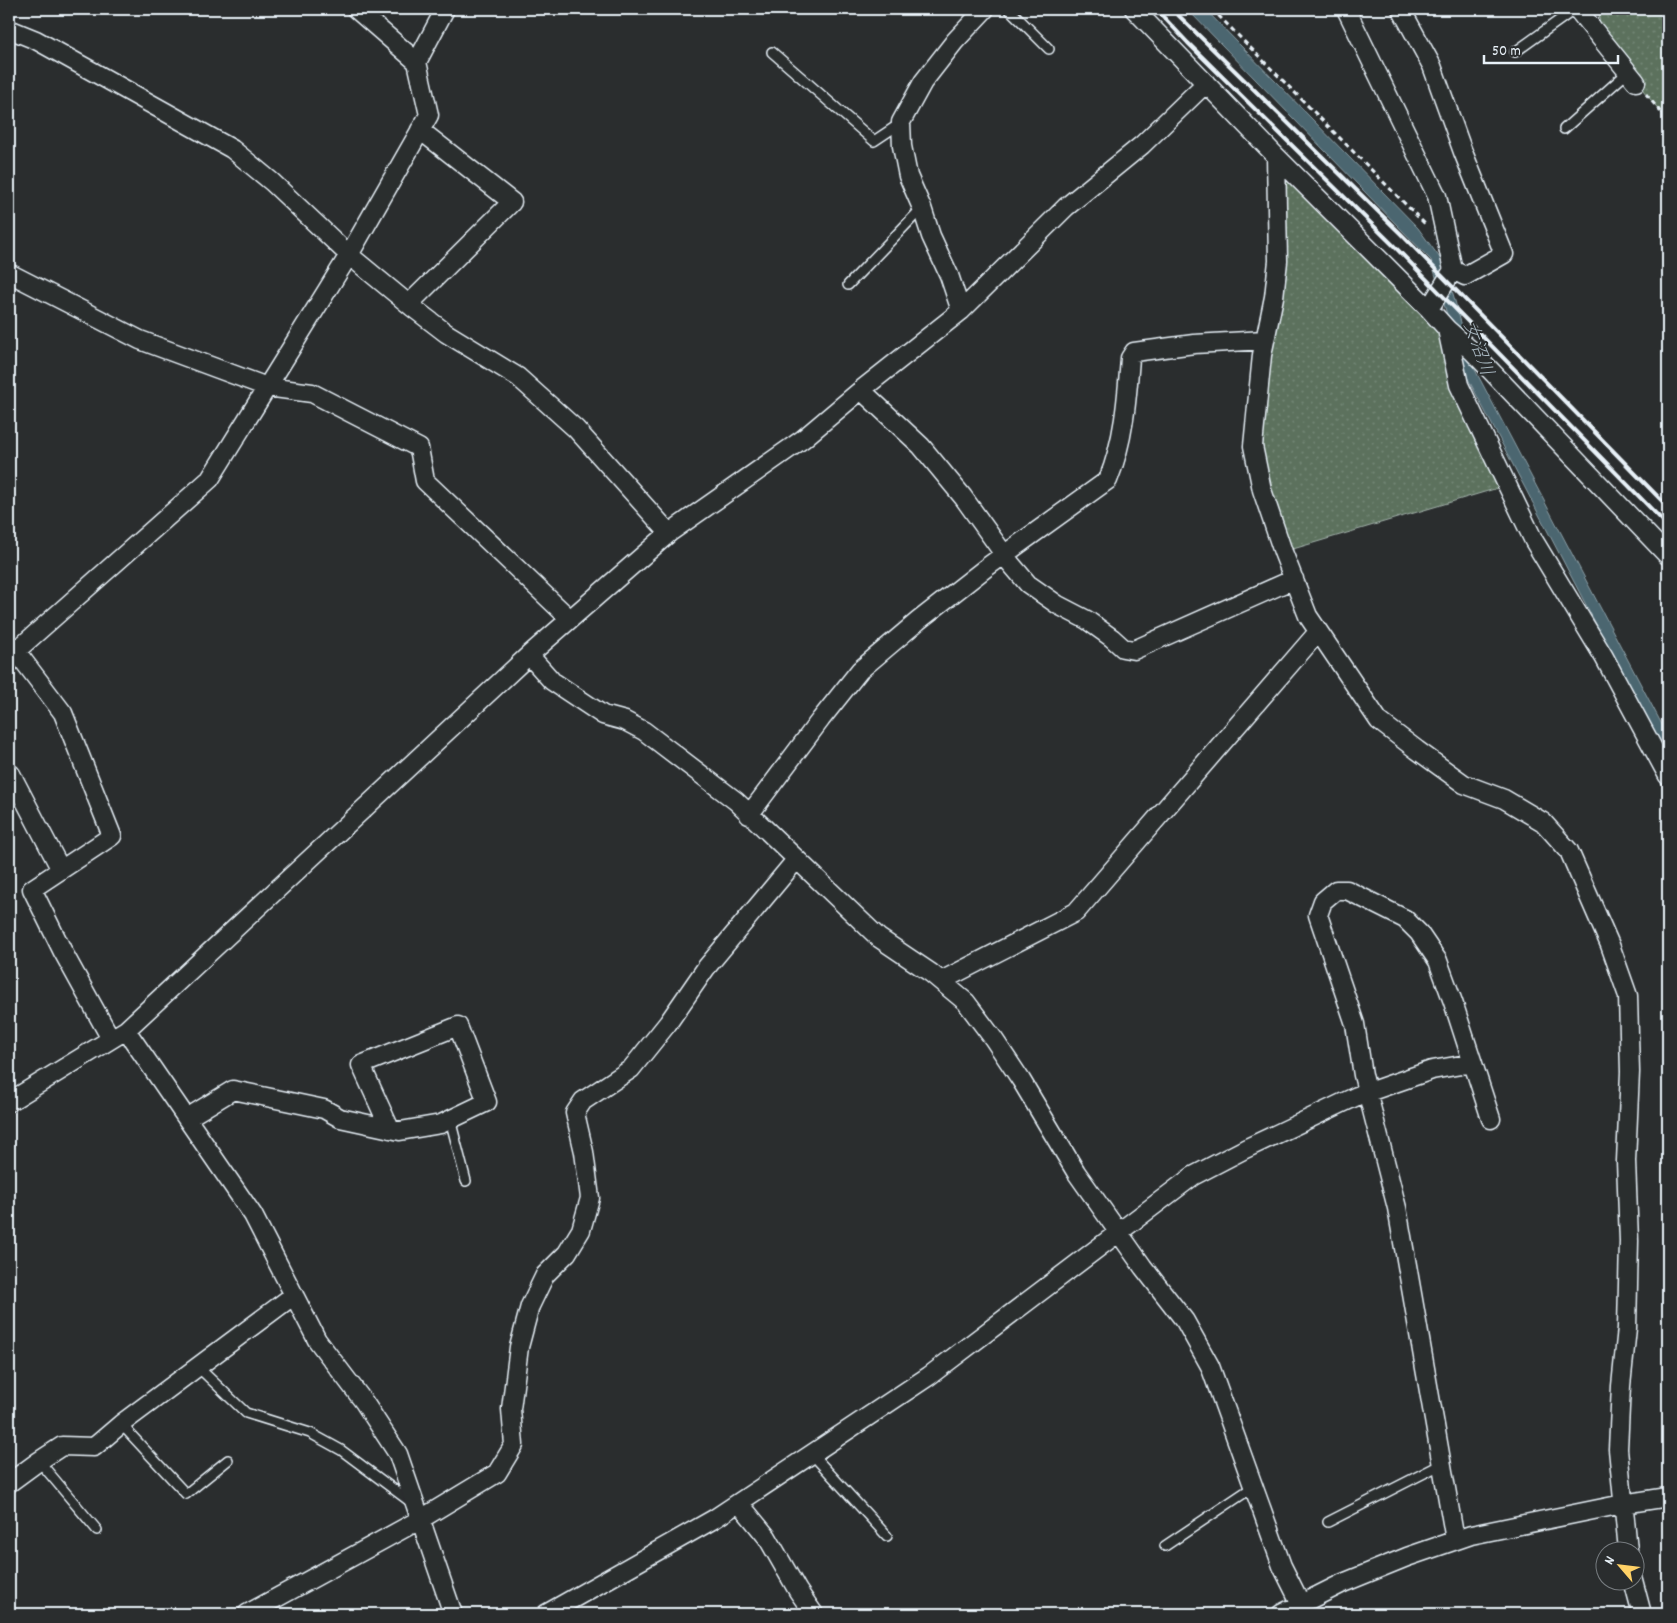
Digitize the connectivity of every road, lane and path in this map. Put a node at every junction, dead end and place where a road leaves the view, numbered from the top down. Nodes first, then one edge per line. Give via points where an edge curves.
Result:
1 (356, 9) edge
2 (445, 9) edge
3 (985, 9) edge
4 (1009, 9) edge
5 (1134, 9) edge
6 (1212, 9) edge
7 (1346, 9) edge
8 (1401, 9) edge
9 (1576, 9) edge
10 (9, 29) edge
11 (1048, 49) dead end
12 (772, 52) dead end
13 (1515, 52) dead end
14 (417, 62) junction
15 (1632, 77) junction
16 (1206, 83) junction
17 (1668, 121) edge
18 (901, 122) junction
19 (1564, 129) dead end
20 (420, 130) junction
21 (1276, 156) junction
22 (922, 208) junction
23 (1446, 237) junction
24 (349, 255) junction
25 (1452, 271) junction
26 (9, 274) edge
27 (848, 284) dead end
28 (409, 304) junction
29 (1429, 309) junction
30 (961, 311) junction
31 (1447, 329) junction
32 (1265, 340) junction
33 (267, 387) junction
34 (861, 390) junction
35 (669, 533) junction
36 (1004, 554) junction
37 (1668, 556) edge
38 (1294, 579) junction
39 (570, 619) junction
40 (1318, 632) junction
41 (12, 647) edge
42 (529, 655) junction
43 (11, 774) dead end
44 (1668, 776) edge
45 (749, 815) junction
46 (796, 860) junction
47 (61, 870) junction
48 (941, 982) junction
49 (126, 1030) junction
50 (111, 1039) junction
51 (1473, 1063) junction
52 (1368, 1093) junction
53 (9, 1102) edge
54 (187, 1118) junction
55 (450, 1119) junction
56 (1491, 1119) dead end
57 (390, 1129) junction
58 (466, 1181) dead end
59 (1119, 1233) junction
60 (294, 1295) junction
61 (197, 1366) junction
62 (121, 1424) junction
63 (812, 1454) junction
64 (228, 1460) dead end
65 (39, 1461) junction
66 (1442, 1464) junction
67 (9, 1483) edge
68 (1253, 1487) junction
69 (1668, 1497) edge
70 (739, 1503) junction
71 (1623, 1504) junction
72 (418, 1512) junction
73 (1328, 1522) dead end
74 (97, 1530) dead end
75 (887, 1536) dead end
76 (1456, 1540) junction
77 (1627, 1540) edge
78 (1164, 1546) dead end
79 (1635, 1590) edge
80 (1301, 1604) junction
81 (247, 1614) edge
82 (453, 1614) edge
83 (546, 1614) edge
84 (814, 1614) edge
85 (1281, 1614) edge
86 (1642, 1614) edge

1 - 14 street
2 - 14 street
3 - 18 street via 923,82
4 - 11 lane
5 - 16 street
6 - 23 path via 1423,223
7 - 23 street via 1437,196
8 - 25 street via 1432,66 1504,254 1465,276
9 - 13 lane
9 - 15 street
10 - 24 street via 36,40 232,149
12 - 18 lane via 874,141
14 - 20 street via 428,115
15 - 17 path
15 - 19 lane
16 - 21 street
16 - 30 street via 1142,145 1066,207
18 - 22 street via 908,176
20 - 24 street
20 - 28 street via 512,202
21 - 29 street
21 - 32 street via 1278,261
22 - 27 lane
22 - 30 street
23 - 25 street
24 - 28 street
24 - 33 street
25 - 29 street
26 - 33 street via 140,340
28 - 35 street via 446,333 518,377 576,429
29 - 31 street
30 - 34 street
31 - 37 street via 1473,352
31 - 44 street via 1459,384 1534,540 1604,657
32 - 36 street via 1134,352 1130,358 1125,422 1108,480
32 - 38 street via 1253,446 1262,490
33 - 39 street via 312,392 420,448 425,481
33 - 41 street via 210,479
34 - 35 street via 803,439
34 - 36 street via 921,446
35 - 39 street
36 - 38 street via 1028,584 1087,620 1123,648 1134,650
36 - 45 street via 860,670
38 - 40 street via 1308,616
39 - 42 street
40 - 48 street via 1076,912
40 - 71 street via 1380,720 1464,784 1504,799 1543,822 1569,851 1610,945 1628,996 1630,1072 1626,1161 1629,1241 1627,1328 1618,1449
41 - 47 street via 63,713 112,836
42 - 45 street via 552,681 603,715 644,731
42 - 49 street
43 - 47 street
45 - 46 street
46 - 48 street via 879,938
46 - 72 street via 706,968 668,1023 630,1069 583,1101 574,1113 584,1152 590,1198 581,1230 567,1253 546,1275 530,1306 519,1347 511,1409 514,1445 497,1473
47 - 50 street via 32,889
48 - 59 street via 966,1002 994,1038 1076,1172
49 - 50 street
49 - 54 street
50 - 53 street
51 - 52 street via 1432,1070
51 - 52 street via 1438,962 1419,933 1405,919 1347,890 1336,890 1323,901 1318,915 1355,1024
51 - 56 street
52 - 59 street via 1193,1176
52 - 66 street via 1397,1208
54 - 57 street via 233,1090 324,1109 340,1118
54 - 60 street via 253,1215
55 - 57 street via 441,1124 400,1131
55 - 57 street via 487,1102 458,1026 361,1065
55 - 58 lane
59 - 63 street via 928,1376
59 - 68 street via 1184,1320 1210,1366
60 - 61 street
60 - 72 street via 317,1340 398,1454
61 - 62 street
61 - 72 lane via 246,1413 310,1432 341,1450
62 - 64 lane via 186,1494
62 - 65 street via 94,1447 62,1446
63 - 70 street
63 - 75 lane
65 - 67 street
65 - 74 lane
66 - 73 lane
66 - 76 street
68 - 78 lane
68 - 80 street via 1282,1566
69 - 71 street
70 - 83 street
70 - 84 street via 767,1537
71 - 76 street
71 - 77 street
72 - 81 street
72 - 82 street
76 - 80 street via 1343,1583
79 - 86 street
80 - 85 street

